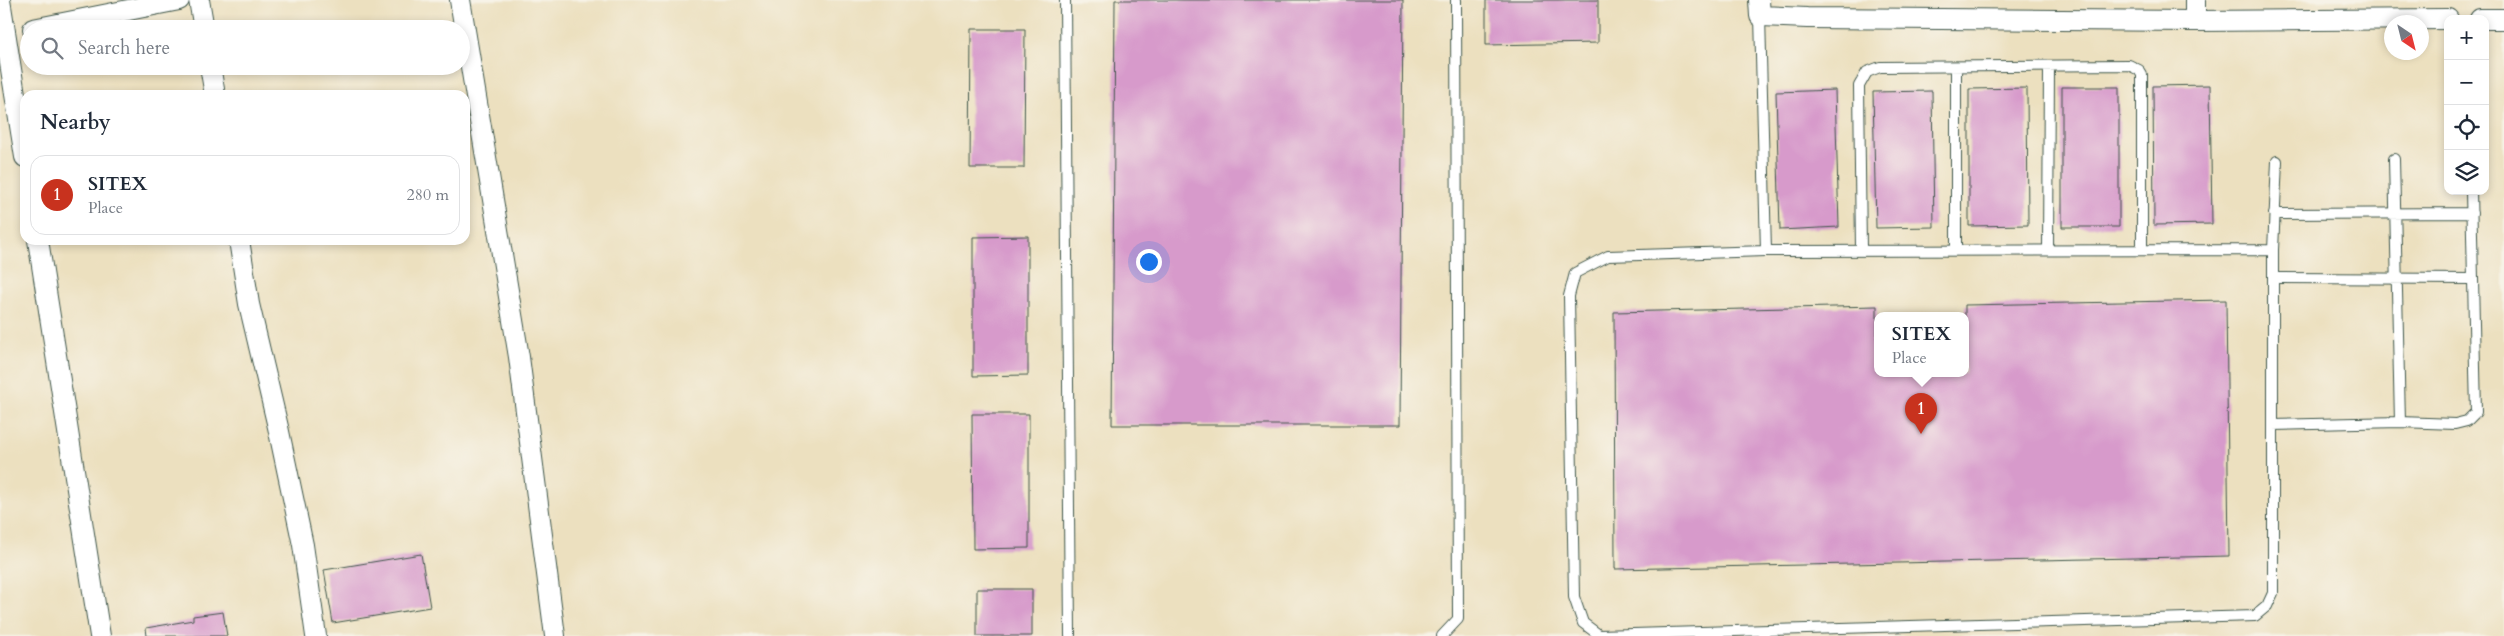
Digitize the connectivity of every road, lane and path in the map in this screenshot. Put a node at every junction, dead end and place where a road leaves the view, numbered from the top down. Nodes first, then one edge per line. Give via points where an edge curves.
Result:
1 (0, 0) edge
2 (179, 0) edge
3 (199, 0) edge
4 (460, 0) edge
5 (1065, 0) edge
6 (1456, 0) edge
7 (2195, 0) edge
8 (1760, 8) edge
9 (2504, 18) edge
10 (2444, 19) edge
11 (2489, 19) edge
12 (78, 20) edge
13 (202, 20) edge
14 (463, 20) edge
15 (2195, 21) junction
16 (20, 32) edge
17 (3, 35) edge
18 (470, 62) edge
19 (2049, 66) junction
20 (1956, 68) junction
21 (212, 75) edge
22 (214, 90) edge
23 (20, 129) edge
24 (2394, 159) dead end
25 (2277, 161) dead end
26 (2471, 195) edge
27 (2395, 213) junction
28 (2472, 213) junction
29 (2274, 214) junction
30 (39, 245) edge
31 (240, 245) edge
32 (1766, 250) junction
33 (1861, 250) junction
34 (1956, 250) junction
35 (2048, 250) junction
36 (2142, 250) junction
37 (2273, 250) junction
38 (2273, 278) junction
39 (2473, 279) junction
40 (2395, 280) junction
41 (2400, 422) junction
42 (2273, 425) junction
43 (100, 636) edge
44 (316, 636) edge
45 (555, 636) edge
46 (1070, 636) edge
47 (1442, 636) edge

1 - 17 street
2 - 12 street
3 - 13 street
4 - 14 street
5 - 46 lane
6 - 47 lane via 1458,619
7 - 15 street
8 - 15 street via 1807,18
8 - 32 lane
9 - 11 street
10 - 15 street
16 - 17 street
17 - 23 street
18 - 45 street via 518,357
19 - 20 lane
19 - 35 lane
19 - 36 lane via 2130,65 2142,75
20 - 33 lane via 1880,67 1867,72 1860,86
20 - 34 lane
21 - 22 street
24 - 27 lane
25 - 29 lane
26 - 28 lane
27 - 28 lane
27 - 29 lane
27 - 40 lane
28 - 39 lane
29 - 37 lane
30 - 43 street
31 - 44 street via 249,304 303,545
32 - 33 lane
32 - 42 lane via 1608,256 1575,273 1569,296 1574,597 1583,623 1598,635 2255,616 2267,606 2272,593
33 - 34 lane
34 - 35 lane
35 - 36 lane
36 - 37 lane
37 - 38 lane
38 - 40 lane
38 - 42 lane
39 - 40 lane
39 - 41 lane via 2476,412 2467,421 2455,424
40 - 41 lane
41 - 42 lane

